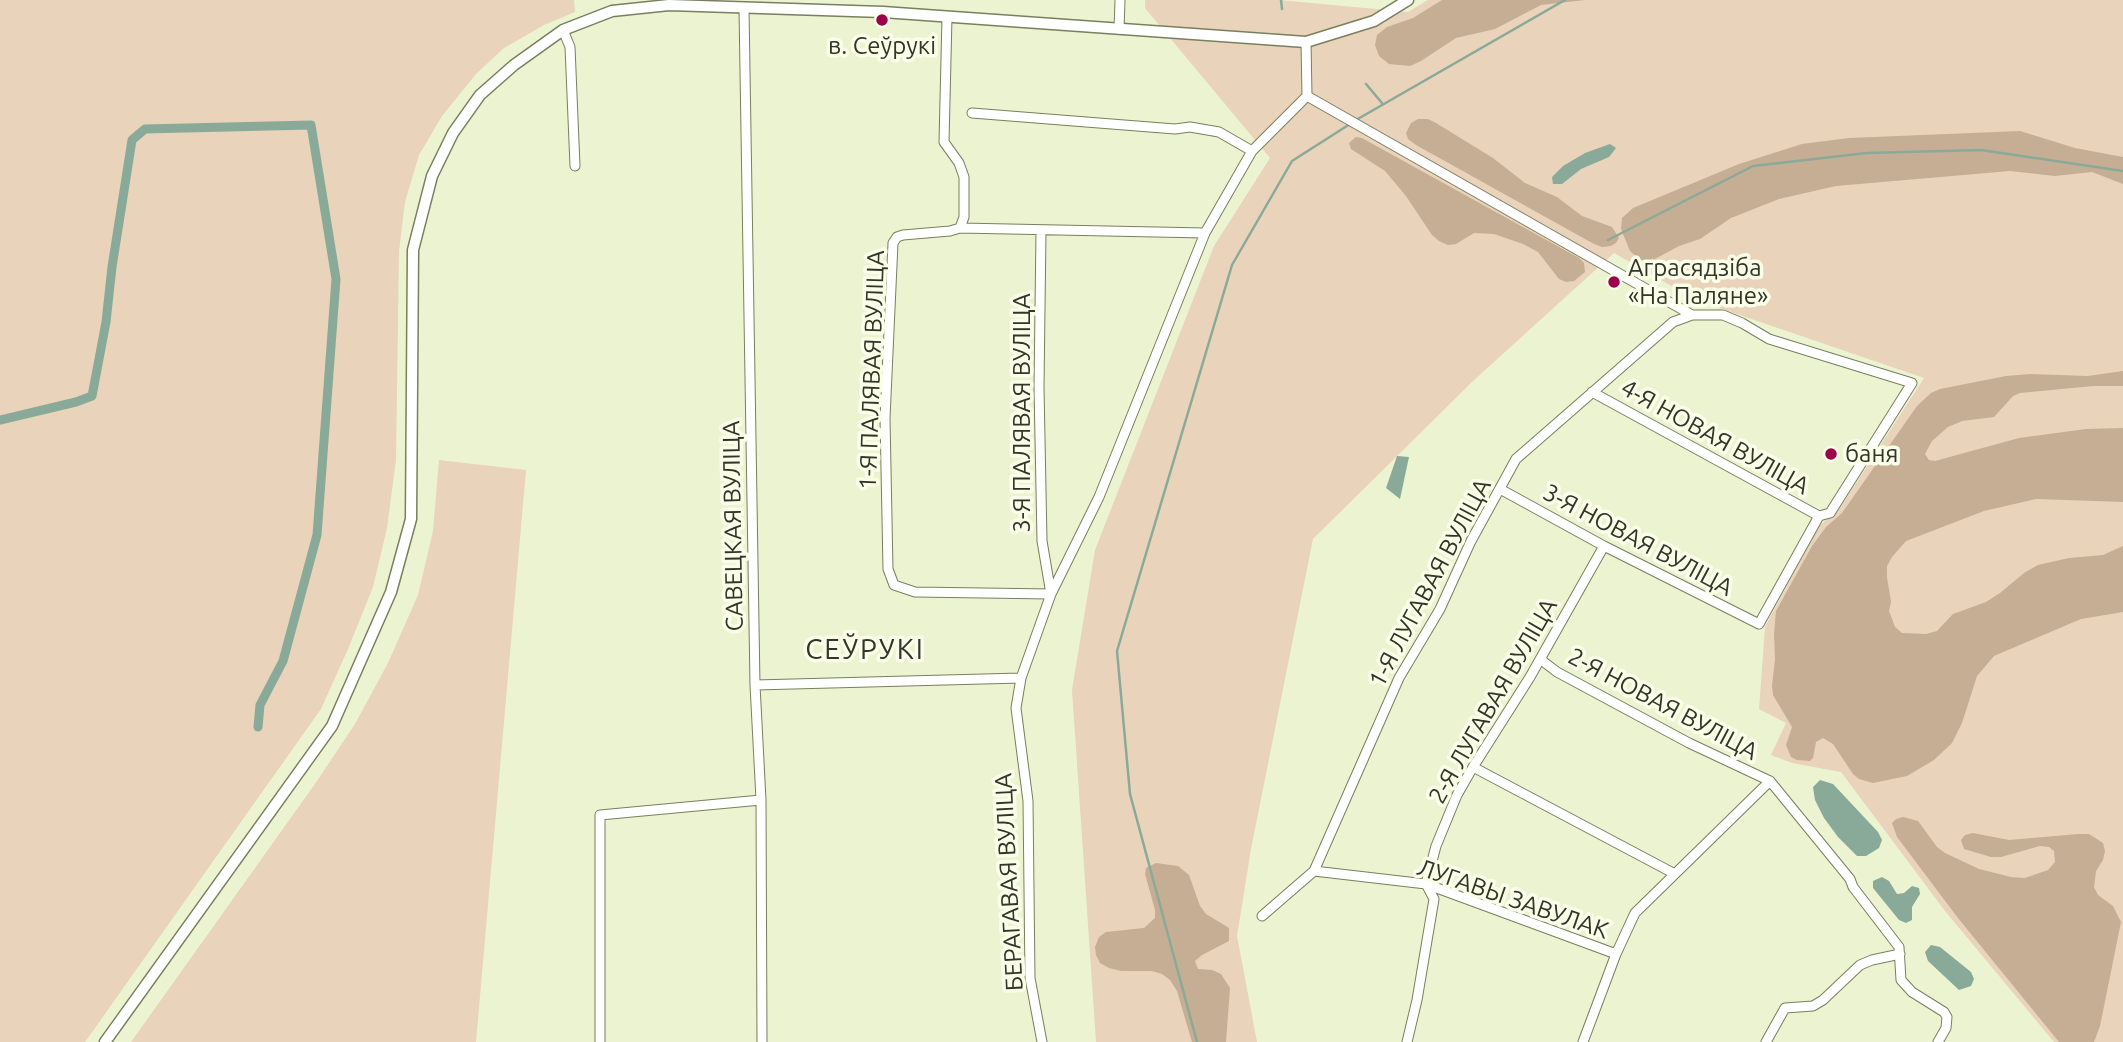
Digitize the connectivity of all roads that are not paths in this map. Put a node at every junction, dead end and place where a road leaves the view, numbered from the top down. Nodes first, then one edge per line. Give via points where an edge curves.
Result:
1 (1120, 0) edge
2 (1408, 0) edge
3 (612, 6) edge
4 (744, 9) junction
5 (947, 17) junction
6 (1119, 29) junction
7 (563, 30) junction
8 (1306, 43) junction
9 (1307, 96) junction
10 (972, 113) dead end
11 (1252, 151) junction
12 (575, 166) dead end
13 (960, 228) junction
14 (1041, 231) junction
15 (1205, 233) junction
16 (1692, 315) junction
17 (1592, 392) junction
18 (1500, 489) junction
19 (1819, 516) junction
20 (1604, 546) junction
21 (1051, 594) junction
22 (1540, 659) junction
23 (1021, 678) junction
24 (755, 685) junction
25 (1473, 766) junction
26 (1770, 781) junction
27 (761, 800) junction
28 (1314, 871) junction
29 (1675, 874) junction
30 (1426, 884) junction
31 (1262, 915) dead end
32 (1616, 954) junction
33 (1900, 954) junction
34 (105, 1042) edge
35 (600, 1042) edge
36 (762, 1042) edge
37 (1042, 1042) edge
38 (1406, 1042) edge
39 (1583, 1042) edge
40 (1766, 1042) edge
41 (1938, 1042) edge

1 - 6 street
2 - 8 street via 1374,21
3 - 4 street
3 - 7 street
4 - 5 street
4 - 24 street, САВЕЦКАЯ ВУЛІЦА
5 - 6 street
5 - 13 street via 944,142 964,177
6 - 8 street
7 - 12 street via 570,47
7 - 34 street via 480,95 453,133 432,176 413,250 411,519 391,592 332,726
8 - 9 street
9 - 11 street, БЕРАГАВАЯ ВУЛІЦА
9 - 16 street
10 - 11 street via 1190,127 1219,132
11 - 15 street, БЕРАГАВАЯ ВУЛІЦА
13 - 14 street
13 - 21 street, 1-Я ПАЛЯВАЯ ВУЛІЦА via 903,235 892,243 885,418 888,569 894,584 915,592
14 - 15 street
14 - 21 street, 3-Я ПАЛЯВАЯ ВУЛІЦА via 1042,541
15 - 21 street, БЕРАГАВАЯ ВУЛІЦА via 1099,497
16 - 17 street, 1-Я ЛУГАВАЯ ВУЛІЦА via 1673,322
16 - 19 street via 1723,315 1769,339 1912,383 1830,513
17 - 18 street, 1-Я ЛУГАВАЯ ВУЛІЦА via 1516,459
17 - 19 street, 4-Я НОВАЯ ВУЛІЦА
18 - 20 street, 3-Я НОВАЯ ВУЛІЦА
18 - 28 street, 1-Я ЛУГАВАЯ ВУЛІЦА via 1440,609 1399,678
19 - 20 street, 3-Я НОВАЯ ВУЛІЦА via 1759,624
20 - 22 street, 2-Я ЛУГАВАЯ ВУЛІЦА
21 - 23 street, БЕРАГАВАЯ ВУЛІЦА
22 - 25 street, 2-Я ЛУГАВАЯ ВУЛІЦА
22 - 26 street, 2-Я НОВАЯ ВУЛІЦА via 1689,743
23 - 24 street
23 - 37 street, БЕРАГАВАЯ ВУЛІЦА via 1016,708 1028,801 1030,978
24 - 27 street, САВЕЦКАЯ ВУЛІЦА
25 - 29 street
25 - 30 street, 2-Я ЛУГАВАЯ ВУЛІЦА via 1436,846
26 - 29 street
26 - 33 street via 1850,878
27 - 35 street via 600,815
27 - 36 street, САВЕЦКАЯ ВУЛІЦА
28 - 30 street, ЛУГАВЫ ЗАВУЛАК
28 - 31 street, 1-Я ЛУГАВАЯ ВУЛІЦА
29 - 32 street via 1635,913
30 - 32 street, ЛУГАВЫ ЗАВУЛАК
30 - 38 street, 2-Я ЛУГАВАЯ ВУЛІЦА via 1434,899
32 - 39 street
33 - 40 street via 1860,965 1813,1006 1785,1009
33 - 41 street via 1901,979 1947,1017

